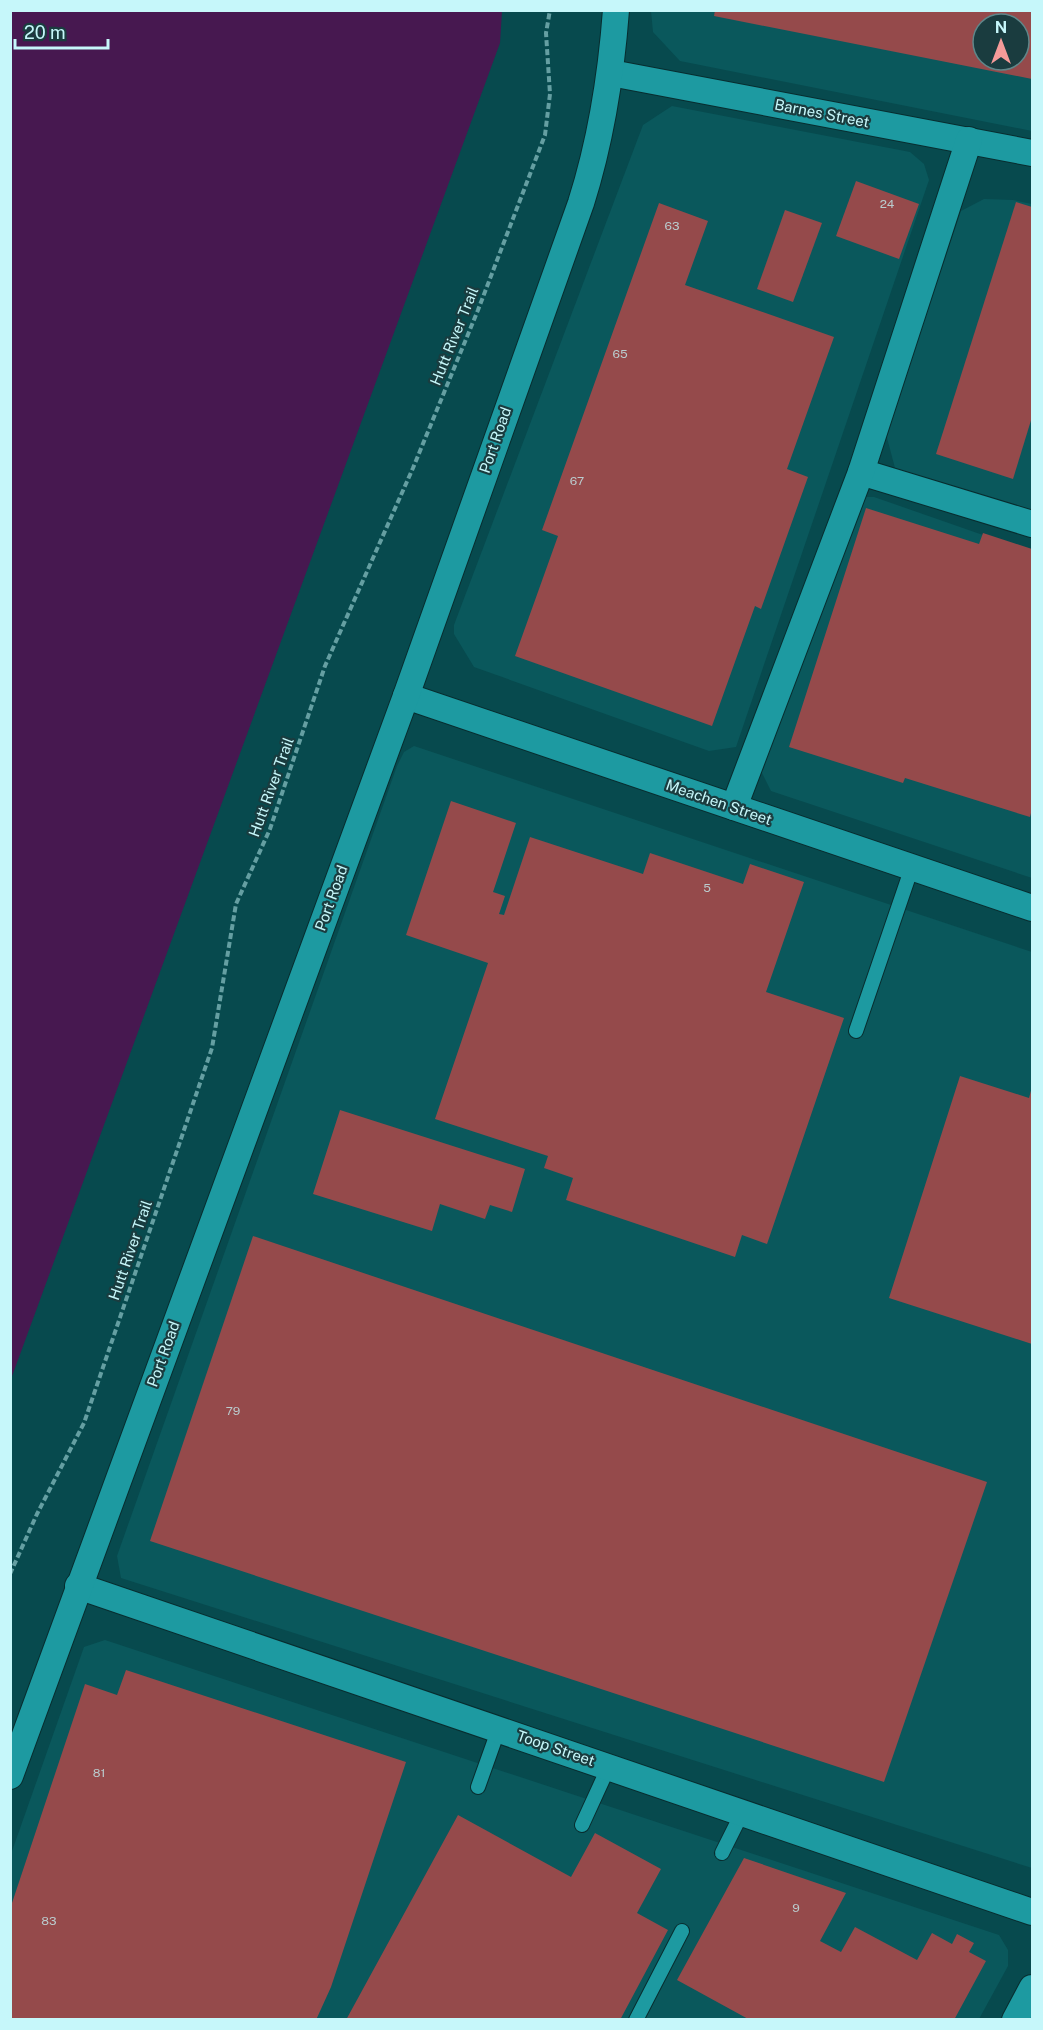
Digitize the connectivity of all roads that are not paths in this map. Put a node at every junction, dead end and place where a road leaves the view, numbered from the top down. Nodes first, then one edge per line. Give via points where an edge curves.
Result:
1 (616, 10) edge
2 (611, 73) junction
3 (969, 140) junction
4 (1032, 153) edge
5 (861, 472) junction
6 (1032, 524) edge
7 (406, 696) junction
8 (734, 807) junction
9 (912, 867) junction
10 (1032, 908) edge
11 (856, 1031) dead end
12 (78, 1586) junction
13 (499, 1728) junction
14 (609, 1766) junction
15 (10, 1776) edge
16 (478, 1787) dead end
17 (743, 1811) junction
18 (582, 1825) dead end
19 (722, 1852) dead end
20 (1032, 1912) edge
21 (682, 1931) dead end
22 (1032, 1988) edge
23 (636, 2019) edge
24 (1015, 2019) edge

1 - 2 street, Port Road
2 - 3 street, Barnes Street
2 - 7 street, Port Road via 597,153 581,204
3 - 4 street, Barnes Street
3 - 5 street
5 - 6 street
5 - 8 street
7 - 8 street, Meachen Street
7 - 12 street, Port Road
8 - 9 street, Meachen Street
9 - 10 street, Meachen Street
9 - 11 lane
12 - 13 street, Toop Street
12 - 15 street, Port Road
13 - 14 street, Toop Street
13 - 16 lane
14 - 17 street, Toop Street
14 - 18 lane
17 - 19 lane
17 - 20 street, Toop Street
21 - 23 lane
22 - 24 street

